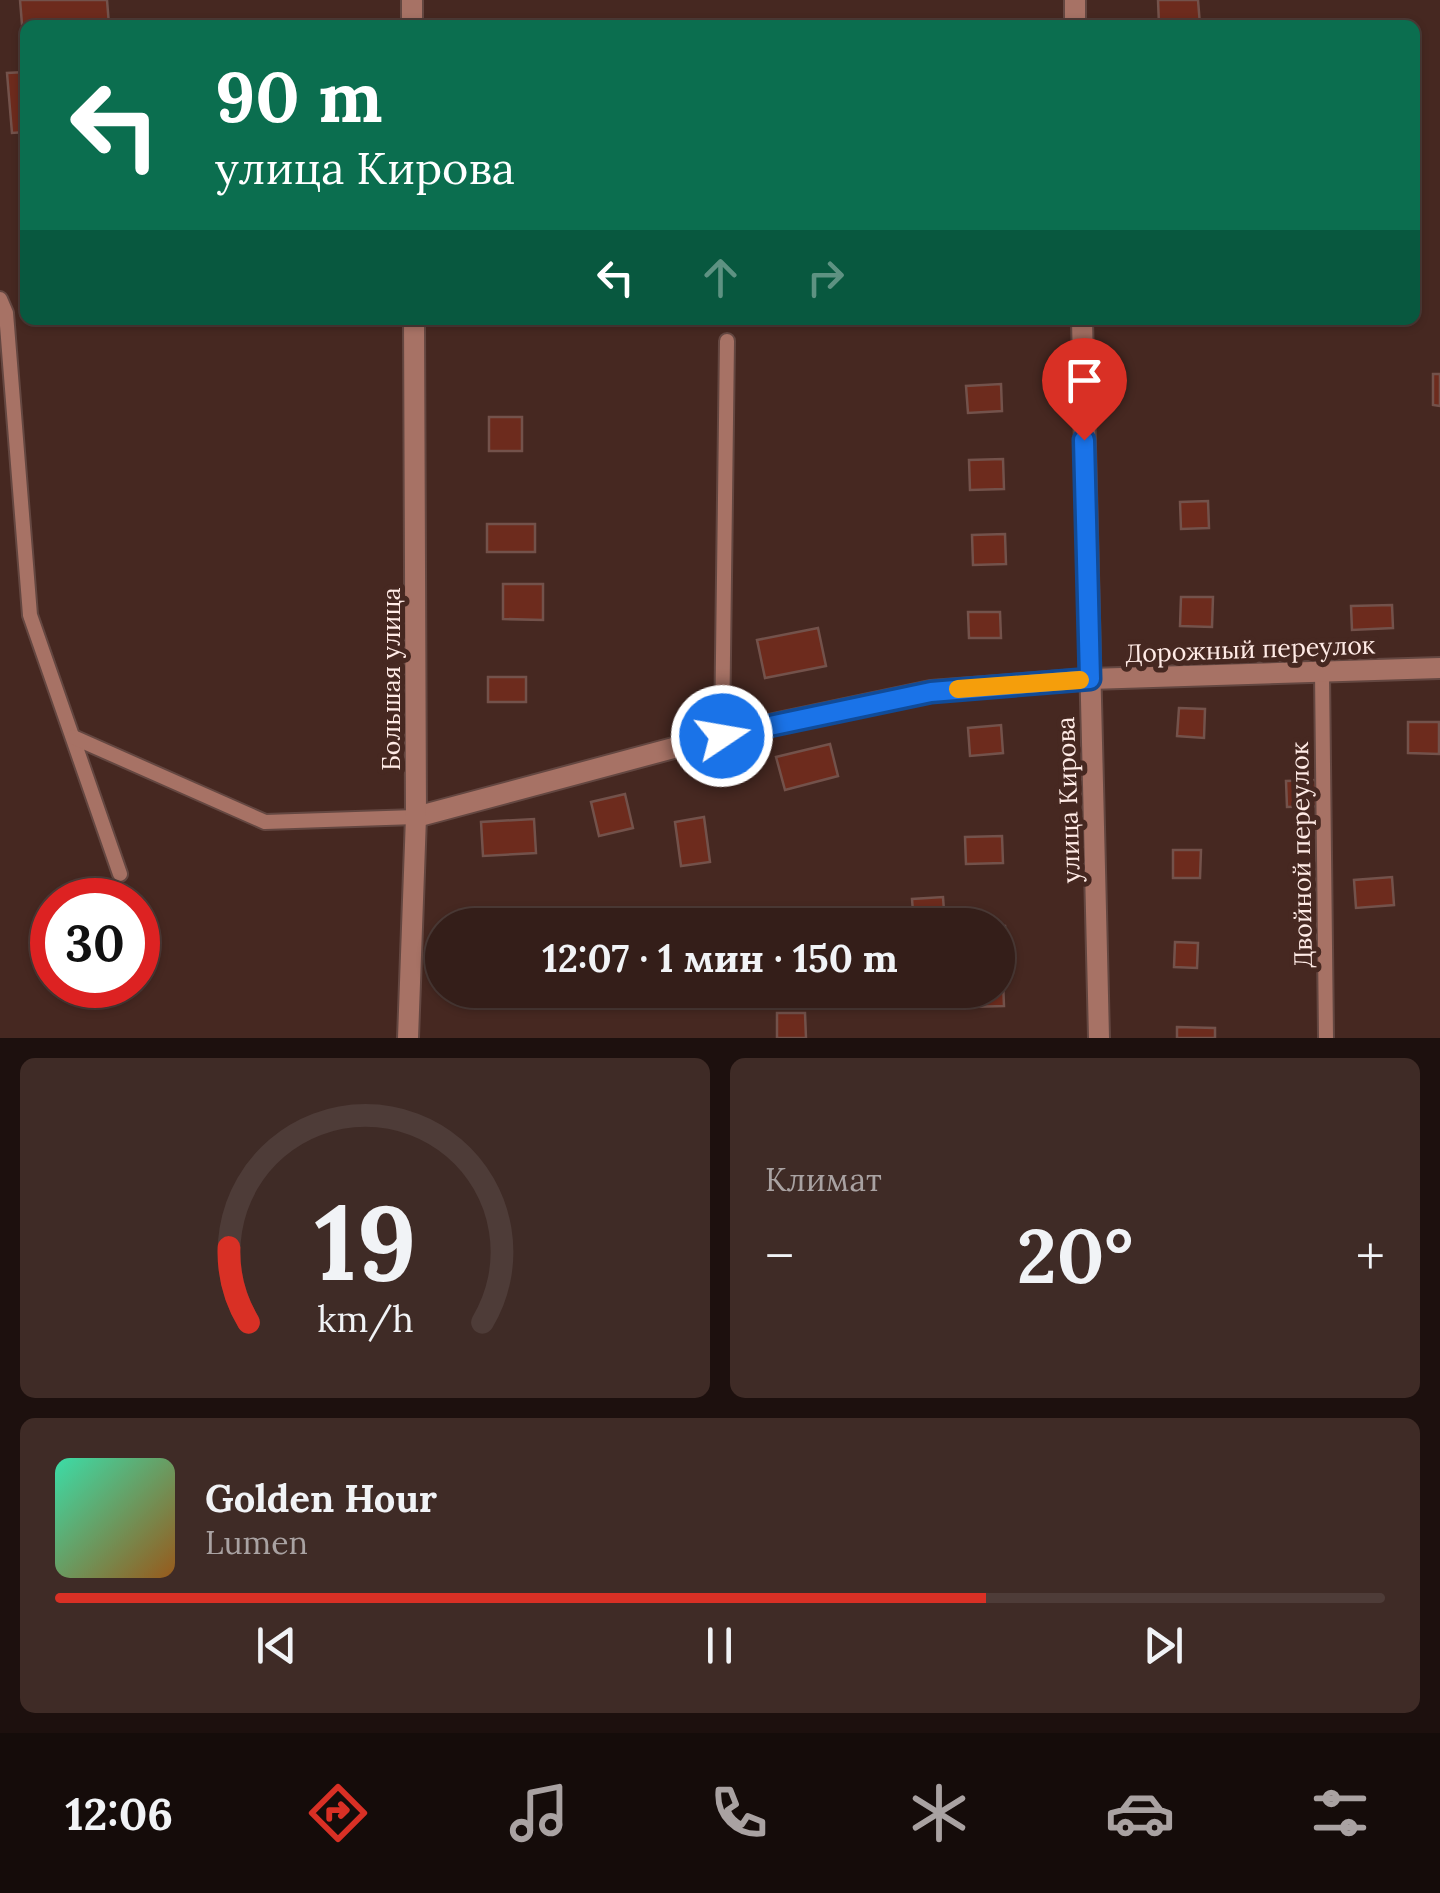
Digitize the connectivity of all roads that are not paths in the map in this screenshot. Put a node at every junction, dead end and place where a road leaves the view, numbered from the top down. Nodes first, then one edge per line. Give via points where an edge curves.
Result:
1 (0, 299) edge
2 (414, 325) edge
3 (1082, 325) edge
4 (727, 341) dead end
5 (1440, 668) edge
6 (1322, 672) junction
7 (1090, 679) junction
8 (722, 736) junction
9 (73, 737) junction
10 (416, 817) junction
11 (120, 874) dead end
12 (408, 1038) edge
13 (1100, 1038) edge
14 (1326, 1038) edge

1 - 9 lane via 30,615
2 - 10 street, Большая улица
3 - 7 street, улица Кирова
4 - 8 lane
5 - 6 street, Дорожный переулок
6 - 7 street, Дорожный переулок
6 - 14 lane, Двойной переулок
7 - 8 street, Дорожный переулок via 931,692
7 - 13 street, улица Кирова
8 - 10 street, Дорожный переулок
9 - 10 lane via 265,822
9 - 11 lane
10 - 12 street, Большая улица

